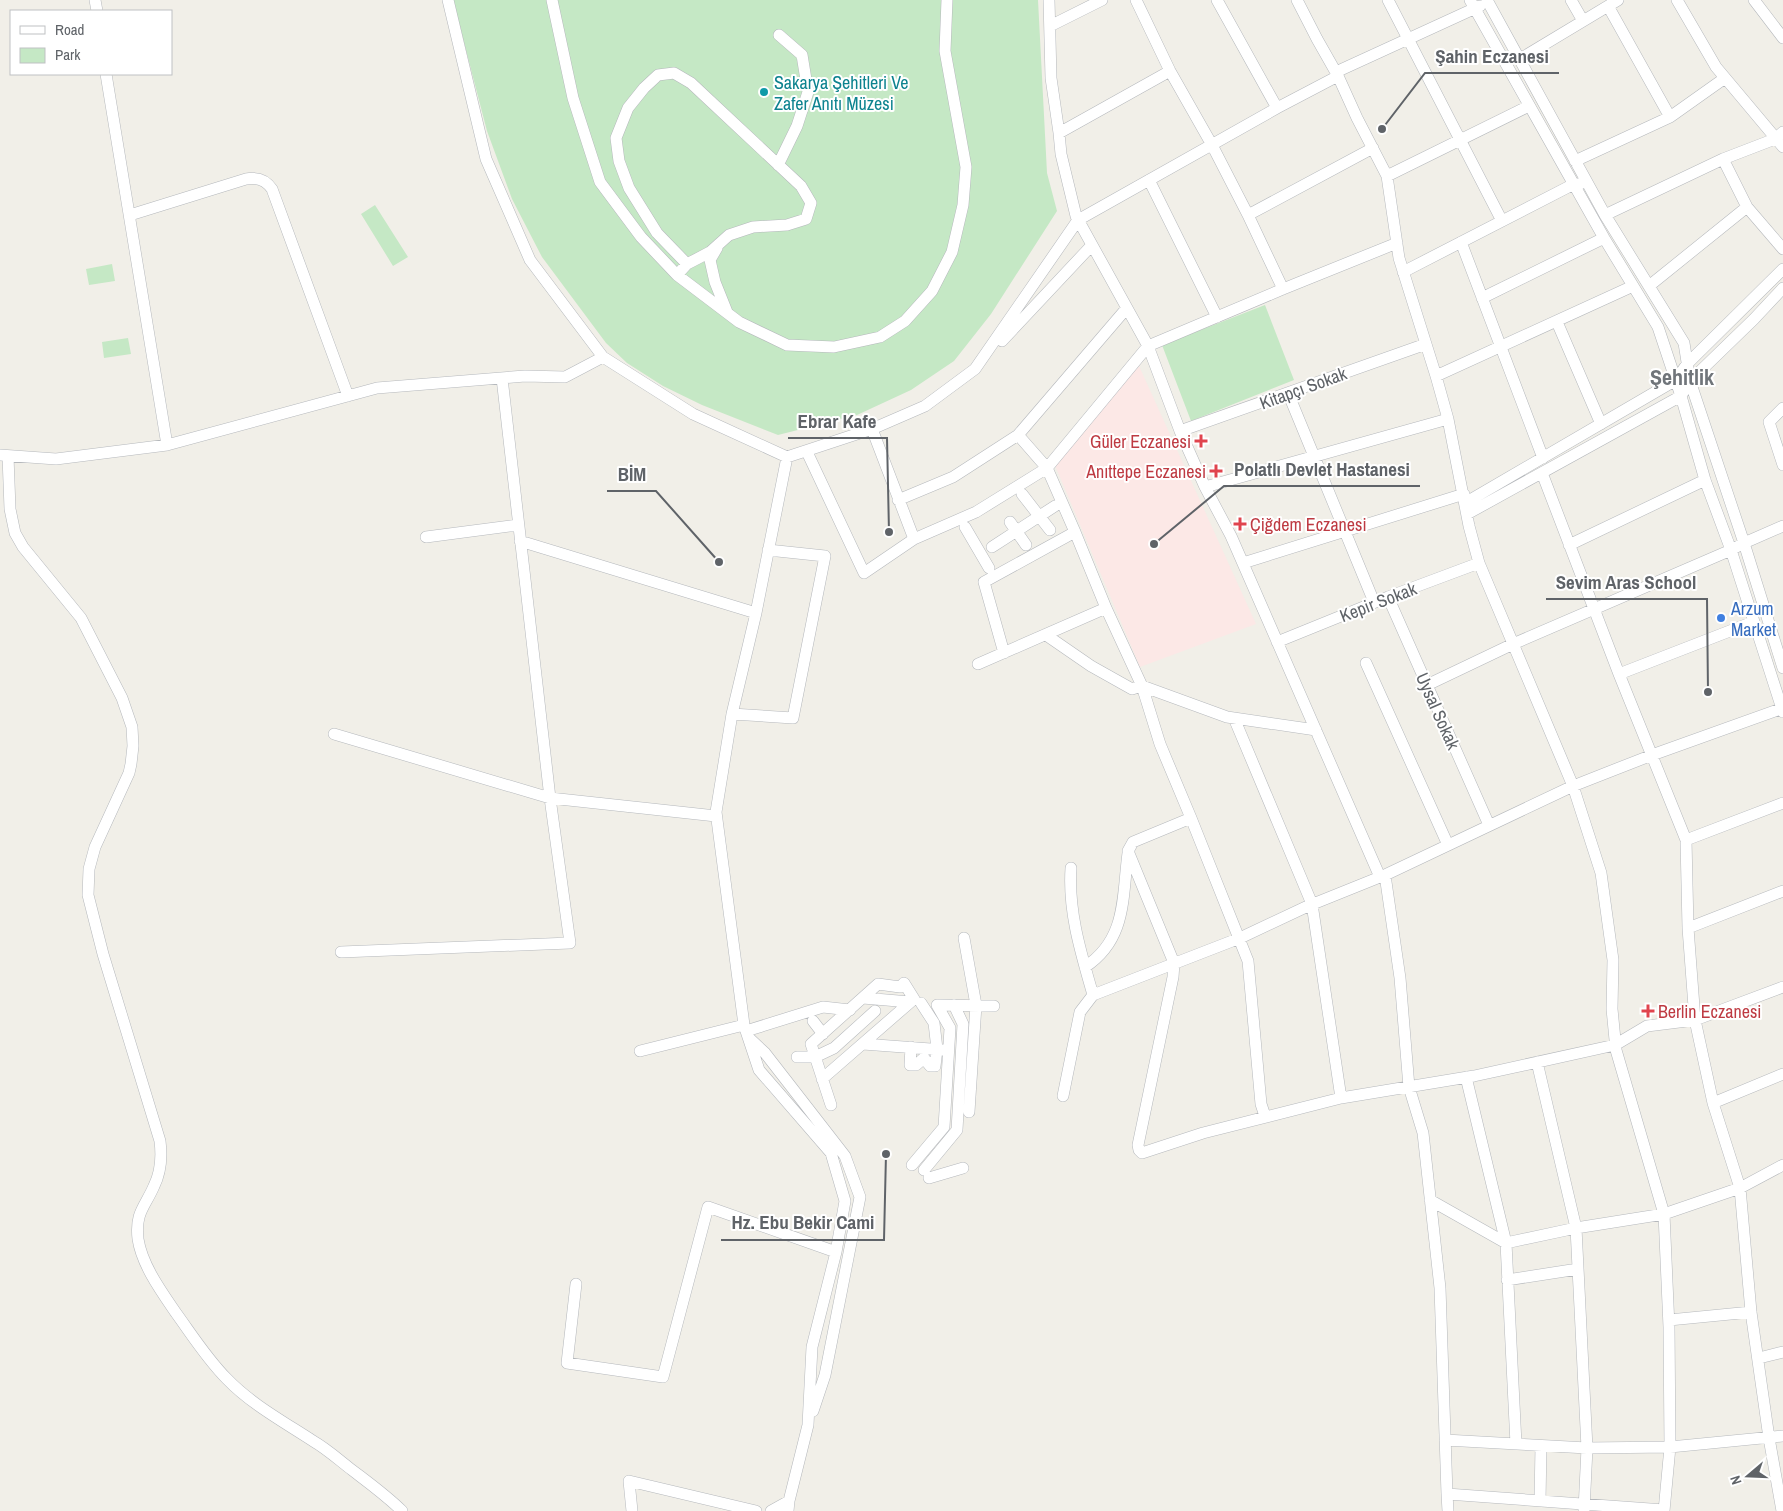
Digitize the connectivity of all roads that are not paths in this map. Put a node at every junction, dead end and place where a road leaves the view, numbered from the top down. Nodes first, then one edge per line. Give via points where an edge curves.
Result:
1 (448, 0) edge
2 (552, 0) edge
3 (947, 0) edge
4 (1049, 0) edge
5 (1102, 0) edge
6 (1136, 0) edge
7 (1217, 0) edge
8 (1297, 0) edge
9 (1388, 0) edge
10 (1571, 0) edge
11 (1677, 0) edge
12 (1754, 0) edge
13 (1487, 1) edge
14 (1613, 3) edge
15 (1472, 4) edge
16 (1583, 21) junction
17 (1050, 26) junction
18 (779, 35) dead end
19 (1783, 38) edge
20 (1407, 39) junction
21 (1520, 59) junction
22 (1170, 71) junction
23 (1337, 74) junction
24 (106, 75) edge
25 (1725, 78) junction
26 (1529, 106) junction
27 (1277, 108) junction
28 (1670, 117) junction
29 (1060, 133) junction
30 (1460, 140) junction
31 (1780, 140) edge
32 (1212, 145) junction
33 (1373, 148) junction
34 (1723, 159) junction
35 (1575, 161) junction
36 (778, 165) junction
37 (1387, 176) junction
38 (1148, 180) junction
39 (1587, 183) junction
40 (1574, 184) junction
41 (1747, 207) junction
42 (130, 215) junction
43 (1248, 215) junction
44 (1605, 215) junction
45 (1078, 220) junction
46 (1502, 221) junction
47 (1604, 238) junction
48 (1461, 242) junction
49 (1397, 243) junction
50 (719, 244) junction
51 (1092, 245) junction
52 (1783, 250) edge
53 (687, 264) junction
54 (1783, 270) edge
55 (1404, 272) junction
56 (677, 276) junction
57 (1633, 286) junction
58 (1649, 286) junction
59 (1783, 288) edge
60 (1283, 289) junction
61 (1482, 298) junction
62 (1126, 309) junction
63 (728, 314) junction
64 (1217, 316) junction
65 (1557, 322) junction
66 (1426, 344) junction
67 (1148, 346) junction
68 (1502, 346) junction
69 (603, 356) junction
70 (1687, 364) junction
71 (975, 369) junction
72 (1436, 376) junction
73 (502, 378) junction
74 (1676, 380) junction
75 (1690, 381) junction
76 (1288, 393) junction
77 (348, 396) junction
78 (1682, 396) junction
79 (1783, 408) edge
80 (1448, 419) junction
81 (1601, 424) junction
82 (872, 429) junction
83 (1180, 431) junction
84 (1018, 435) junction
85 (167, 445) junction
86 (807, 452) junction
87 (4, 456) edge
88 (1314, 456) junction
89 (787, 457) junction
90 (1543, 458) junction
91 (1783, 465) edge
92 (1047, 468) junction
93 (1542, 473) junction
94 (1705, 480) junction
95 (1205, 487) junction
96 (1022, 494) dead end
97 (898, 500) junction
98 (1465, 504) junction
99 (1055, 506) dead end
100 (1039, 516) junction
101 (518, 525) junction
102 (1783, 526) edge
103 (1013, 527) junction
104 (965, 528) dead end
105 (1050, 530) dead end
106 (1075, 532) junction
107 (1345, 532) junction
108 (426, 537) dead end
109 (914, 539) junction
110 (520, 541) junction
111 (1744, 542) junction
112 (1026, 545) dead end
113 (1569, 545) junction
114 (992, 548) dead end
115 (768, 550) junction
116 (1731, 550) junction
117 (1243, 563) junction
118 (1479, 563) junction
119 (989, 568) dead end
120 (1388, 597) junction
121 (1374, 602) junction
122 (1106, 608) junction
123 (1594, 609) junction
124 (756, 613) junction
125 (1753, 622) junction
126 (1046, 635) junction
127 (1277, 642) junction
128 (1513, 644) junction
129 (1004, 653) junction
130 (1366, 663) dead end
131 (978, 664) dead end
132 (1783, 668) edge
133 (1619, 674) junction
134 (1427, 685) junction
135 (1142, 686) junction
136 (1783, 709) edge
137 (732, 714) junction
138 (1234, 718) junction
139 (1316, 730) junction
140 (334, 734) dead end
141 (1652, 755) junction
142 (1573, 786) junction
143 (550, 798) junction
144 (1783, 803) edge
145 (716, 816) junction
146 (1192, 818) junction
147 (1489, 825) junction
148 (1686, 840) junction
149 (1448, 845) junction
150 (1128, 851) junction
151 (1071, 868) dead end
152 (1382, 876) junction
153 (1783, 891) edge
154 (1312, 904) junction
155 (1688, 928) junction
156 (964, 938) dead end
157 (1240, 938) junction
158 (341, 952) dead end
159 (1174, 964) junction
160 (1085, 967) junction
161 (1783, 987) edge
162 (1093, 995) junction
163 (877, 999) junction
164 (916, 1003) junction
165 (954, 1005) junction
166 (976, 1006) junction
167 (994, 1006) dead end
168 (850, 1010) junction
169 (879, 1013) junction
170 (1695, 1020) junction
171 (813, 1021) dead end
172 (835, 1022) junction
173 (858, 1027) junction
174 (746, 1032) junction
175 (823, 1034) junction
176 (847, 1036) junction
177 (863, 1044) junction
178 (1616, 1045) junction
179 (911, 1047) junction
180 (943, 1050) junction
181 (640, 1052) dead end
182 (967, 1052) junction
183 (924, 1053) junction
184 (815, 1057) junction
185 (797, 1058) dead end
186 (1536, 1062) junction
187 (1783, 1074) edge
188 (1466, 1077) junction
189 (822, 1079) junction
190 (1409, 1087) junction
191 (1063, 1096) dead end
192 (1341, 1098) junction
193 (1713, 1102) junction
194 (831, 1104) dead end
195 (969, 1112) dead end
196 (1264, 1116) junction
197 (939, 1125) junction
198 (958, 1127) junction
199 (912, 1165) dead end
200 (1783, 1165) edge
201 (963, 1168) dead end
202 (1740, 1188) junction
203 (1430, 1200) junction
204 (1664, 1214) junction
205 (1576, 1228) junction
206 (1506, 1243) junction
207 (836, 1252) junction
208 (1578, 1269) junction
209 (1507, 1280) junction
210 (576, 1284) dead end
211 (1751, 1312) junction
212 (1669, 1320) junction
213 (1783, 1352) edge
214 (1759, 1358) junction
215 (808, 1425) junction
216 (1783, 1436) edge
217 (1769, 1438) junction
218 (1445, 1440) junction
219 (1516, 1444) junction
220 (1541, 1446) junction
221 (1670, 1447) junction
222 (1586, 1448) junction
223 (1447, 1494) junction
224 (1536, 1504) edge
225 (788, 1506) edge
226 (1584, 1508) edge
227 (1664, 1510) edge
228 (402, 1511) edge
229 (632, 1511) edge
230 (756, 1511) edge
231 (771, 1511) edge
232 (1448, 1511) edge
233 (1782, 1511) edge

1 - 69 street via 484,150 530,260
2 - 56 street via 573,98 600,182 641,238
3 - 63 street via 945,51 966,167 963,204 952,252 932,291 905,321 880,337 834,346 788,345
4 - 17 street
5 - 17 street
6 - 22 street
7 - 27 street
8 - 23 street
9 - 20 street
10 - 16 street
11 - 25 street
12 - 19 street
13 - 15 street
13 - 21 street
14 - 16 street
14 - 28 street
15 - 20 street
15 - 26 street
16 - 21 street
17 - 29 street via 1051,78
18 - 36 street via 802,55 808,92 797,126
20 - 23 street
20 - 30 street
21 - 35 street
22 - 29 street
22 - 32 street
23 - 27 street
23 - 33 street
24 - 42 street
25 - 28 street
25 - 31 street
26 - 30 street
26 - 40 street
27 - 32 street
28 - 35 street
29 - 45 street via 1061,154
30 - 37 street
30 - 46 street
31 - 34 street
32 - 38 street
32 - 43 street
33 - 37 street
33 - 43 street
34 - 41 street
34 - 44 street
35 - 39 street
36 - 50 street via 801,186 811,203 806,219 787,225 753,227 729,235
36 - 53 street via 691,83 674,73 658,75 644,88 628,108 616,138 619,162 630,188 657,233
37 - 49 street
38 - 45 street
38 - 64 street
39 - 40 street
39 - 44 street
40 - 46 street
40 - 47 street
41 - 52 street
41 - 58 street
42 - 77 street via 246,179 256,178 268,184
42 - 85 street
43 - 60 street
44 - 58 street
45 - 51 street
45 - 71 street
46 - 48 street
47 - 57 street
47 - 61 street
48 - 55 street
48 - 61 street
49 - 55 street
49 - 60 street
50 - 53 street
50 - 63 street via 710,260
51 - 62 street
51 - 71 street
53 - 56 street
54 - 70 street
55 - 66 street
56 - 63 street
57 - 65 street
57 - 74 street via 1658,327
58 - 70 street via 1684,343
59 - 75 street
60 - 64 street
61 - 68 street
62 - 67 street
62 - 84 street
64 - 67 street
65 - 68 street
65 - 81 street
66 - 72 street
66 - 76 street, Kitapçı Sokak
67 - 83 street
67 - 92 street
68 - 72 street
68 - 90 street
69 - 73 street via 565,377
69 - 89 street via 692,414
70 - 74 street
70 - 75 street
71 - 82 street via 925,406
72 - 80 street
73 - 77 street via 377,388
73 - 101 street
74 - 78 street
74 - 81 street
75 - 78 street
75 - 111 street
76 - 83 street, Kitapçı Sokak
76 - 88 street
77 - 85 street
78 - 93 street
78 - 94 street
79 - 91 street via 1769,422
80 - 88 street
80 - 98 street
81 - 90 street
82 - 86 street
82 - 97 street
83 - 95 street
84 - 92 street
84 - 97 street via 953,477
85 - 87 street via 56,460
86 - 89 street
86 - 109 street via 864,573
87 - 228 street via 15,532 81,618 122,698 132,727 133,746 128,773 95,847 89,869 88,895 160,1141 159,1172 140,1214 138,1236 141,1251 162,1294 227,1379 263,1408 316,1442
88 - 95 street
88 - 107 street
89 - 115 street
90 - 98 street
92 - 106 street
92 - 109 street via 976,512
93 - 98 street
93 - 113 street
94 - 113 street
94 - 116 street
95 - 117 street
96 - 100 street
97 - 109 street
98 - 107 street
98 - 118 street
99 - 100 street
100 - 103 street
100 - 105 street
101 - 108 street
101 - 110 street
102 - 111 street
103 - 112 street
103 - 114 street
104 - 119 street
106 - 122 street
106 - 129 street via 984,582
107 - 117 street
107 - 121 street
110 - 124 street
110 - 143 street
111 - 116 street
111 - 132 street
113 - 123 street
115 - 124 street
115 - 137 street via 825,556 793,718
116 - 123 street
116 - 125 street
117 - 127 street
118 - 120 street, Kepir Sokak
118 - 128 street
120 - 121 street, Kepir Sokak
120 - 134 street, Uysal Sokak
121 - 127 street, Kepir Sokak
122 - 126 street
122 - 135 street
123 - 128 street
123 - 133 street
124 - 137 street
125 - 133 street
125 - 136 street
126 - 129 street
126 - 135 street via 1132,689
127 - 139 street
128 - 134 street
128 - 142 street
129 - 131 street
130 - 149 street
133 - 141 street
134 - 147 street, Uysal Sokak
135 - 138 street
135 - 146 street via 1160,744
136 - 141 street
137 - 145 street
138 - 139 street
138 - 154 street
139 - 152 street
140 - 143 street
141 - 142 street
141 - 148 street
142 - 147 street
142 - 178 street via 1601,872 1613,960 1612,1009
143 - 145 street
143 - 158 street via 570,943
144 - 148 street
145 - 174 street
146 - 150 street via 1133,842
146 - 157 street
147 - 149 street
148 - 155 street
149 - 152 street
150 - 159 street
150 - 160 street via 1119,924 1106,950
151 - 160 street via 1073,916
152 - 154 street
152 - 190 street via 1400,978
153 - 155 street
154 - 157 street
154 - 192 street
155 - 170 street
156 - 166 street
157 - 159 street
157 - 196 street via 1248,961
159 - 162 street
159 - 196 street via 1139,1150 1145,1153
160 - 162 street
161 - 170 street
162 - 191 street via 1080,1012
163 - 164 street
163 - 164 street via 878,984 900,987 904,983
163 - 168 street
163 - 169 street
163 - 169 street
164 - 177 street
164 - 180 street via 934,1023
165 - 166 street
165 - 180 street via 938,1005 950,1028
165 - 182 street via 963,1024
166 - 167 street
166 - 182 street
168 - 172 street
168 - 174 street via 823,1008
169 - 173 street
170 - 178 street via 1647,1026
170 - 193 street
171 - 175 street
172 - 175 street
172 - 176 street
173 - 176 street
173 - 177 street
174 - 181 street
174 - 207 street via 759,1070 831,1153 846,1201
174 - 215 street via 845,1156 860,1196 825,1375
175 - 184 street via 811,1044
176 - 177 street
176 - 184 street via 834,1048
177 - 179 street
177 - 189 street
178 - 186 street
178 - 204 street
179 - 183 street
179 - 183 street via 910,1065 916,1065
180 - 182 street
180 - 183 street
180 - 183 street via 935,1066 930,1066
180 - 197 street
182 - 195 street
182 - 198 street
184 - 185 street
184 - 189 street
186 - 188 street
186 - 205 street
187 - 193 street
188 - 190 street
188 - 206 street
189 - 194 street
190 - 192 street
190 - 203 street via 1423,1133
192 - 196 street
193 - 202 street
197 - 198 street
197 - 199 street
198 - 201 street via 927,1174
200 - 202 street
202 - 204 street
202 - 211 street
203 - 206 street
203 - 218 street via 1440,1288
204 - 205 street
204 - 212 street
205 - 206 street
205 - 208 street
206 - 209 street
207 - 210 street via 708,1207 663,1377 567,1363
207 - 215 street via 812,1347
208 - 209 street
208 - 222 street
209 - 219 street
211 - 212 street
211 - 214 street
212 - 221 street
213 - 214 street
214 - 217 street
215 - 225 street
216 - 217 street
217 - 221 street
217 - 233 street
218 - 219 street
218 - 223 street
219 - 220 street
220 - 222 street
220 - 224 street
221 - 222 street
221 - 227 street
222 - 226 street
223 - 224 street
223 - 232 street
224 - 226 street
225 - 231 street
226 - 227 street
229 - 230 street via 629,1481

